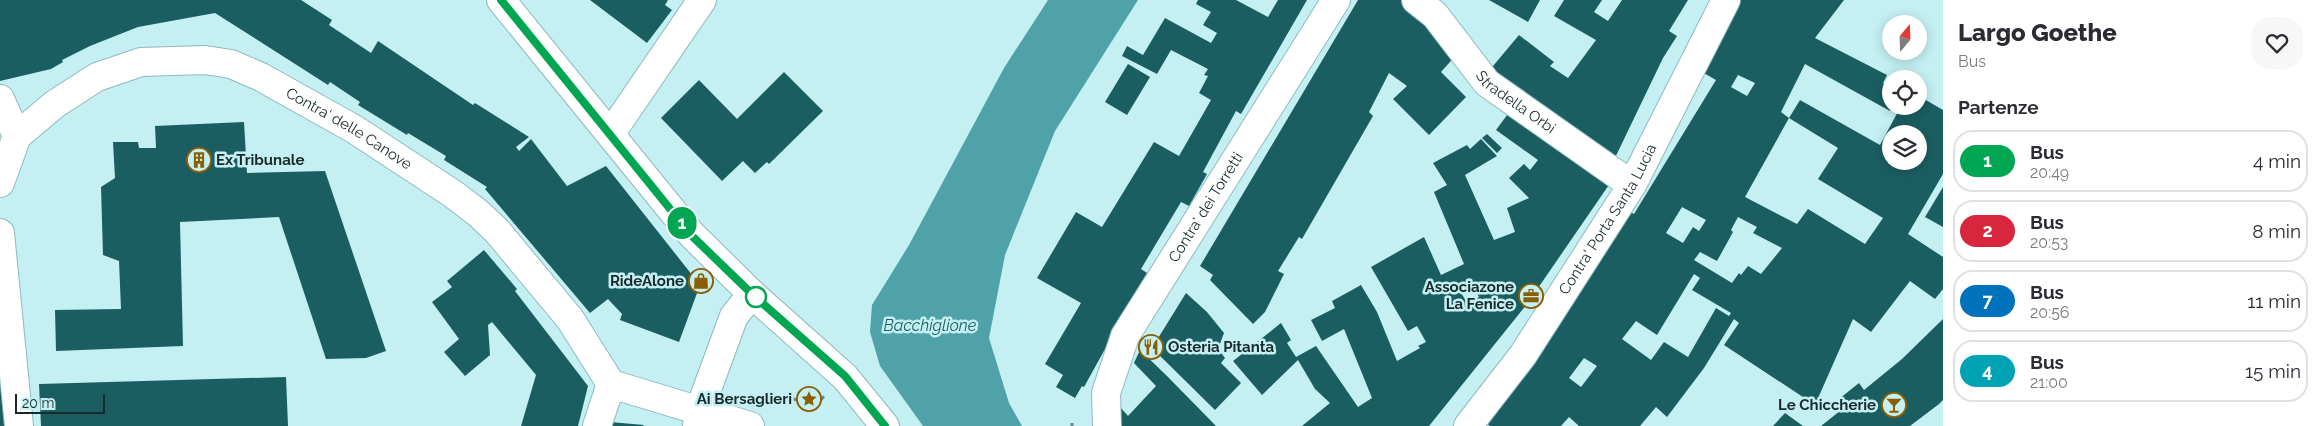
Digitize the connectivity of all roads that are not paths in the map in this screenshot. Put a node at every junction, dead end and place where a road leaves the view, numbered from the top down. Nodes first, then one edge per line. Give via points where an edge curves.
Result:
1 (501, 0) edge
2 (702, 0) edge
3 (1336, 0) edge
4 (1416, 0) edge
5 (1726, 0) edge
6 (0, 99) edge
7 (611, 133) junction
8 (17, 136) junction
9 (0, 183) edge
10 (1632, 186) junction
11 (0, 233) edge
12 (752, 294) junction
13 (611, 384) junction
14 (698, 419) edge
15 (876, 422) edge
16 (19, 426) edge
17 (597, 426) edge
18 (749, 426) edge
19 (1107, 426) edge
20 (1468, 426) edge

1 - 7 street
2 - 7 street
3 - 19 street, Contra' dei Torretti via 1125,336 1106,393
4 - 10 street, Stradella Orbi via 1435,15 1486,83
5 - 10 street, Contra' Porta Santa Lucia
6 - 8 street
7 - 12 street via 692,236
8 - 9 street
8 - 13 street, Contra' delle Canove via 55,104 97,77 141,62 205,60 231,64 261,77 354,130 453,194 497,232 570,319
10 - 20 street, Contra' Porta Santa Lucia via 1523,354
11 - 16 street
12 - 14 street via 734,316
12 - 15 street via 845,376
13 - 14 street
13 - 17 street
14 - 18 street

